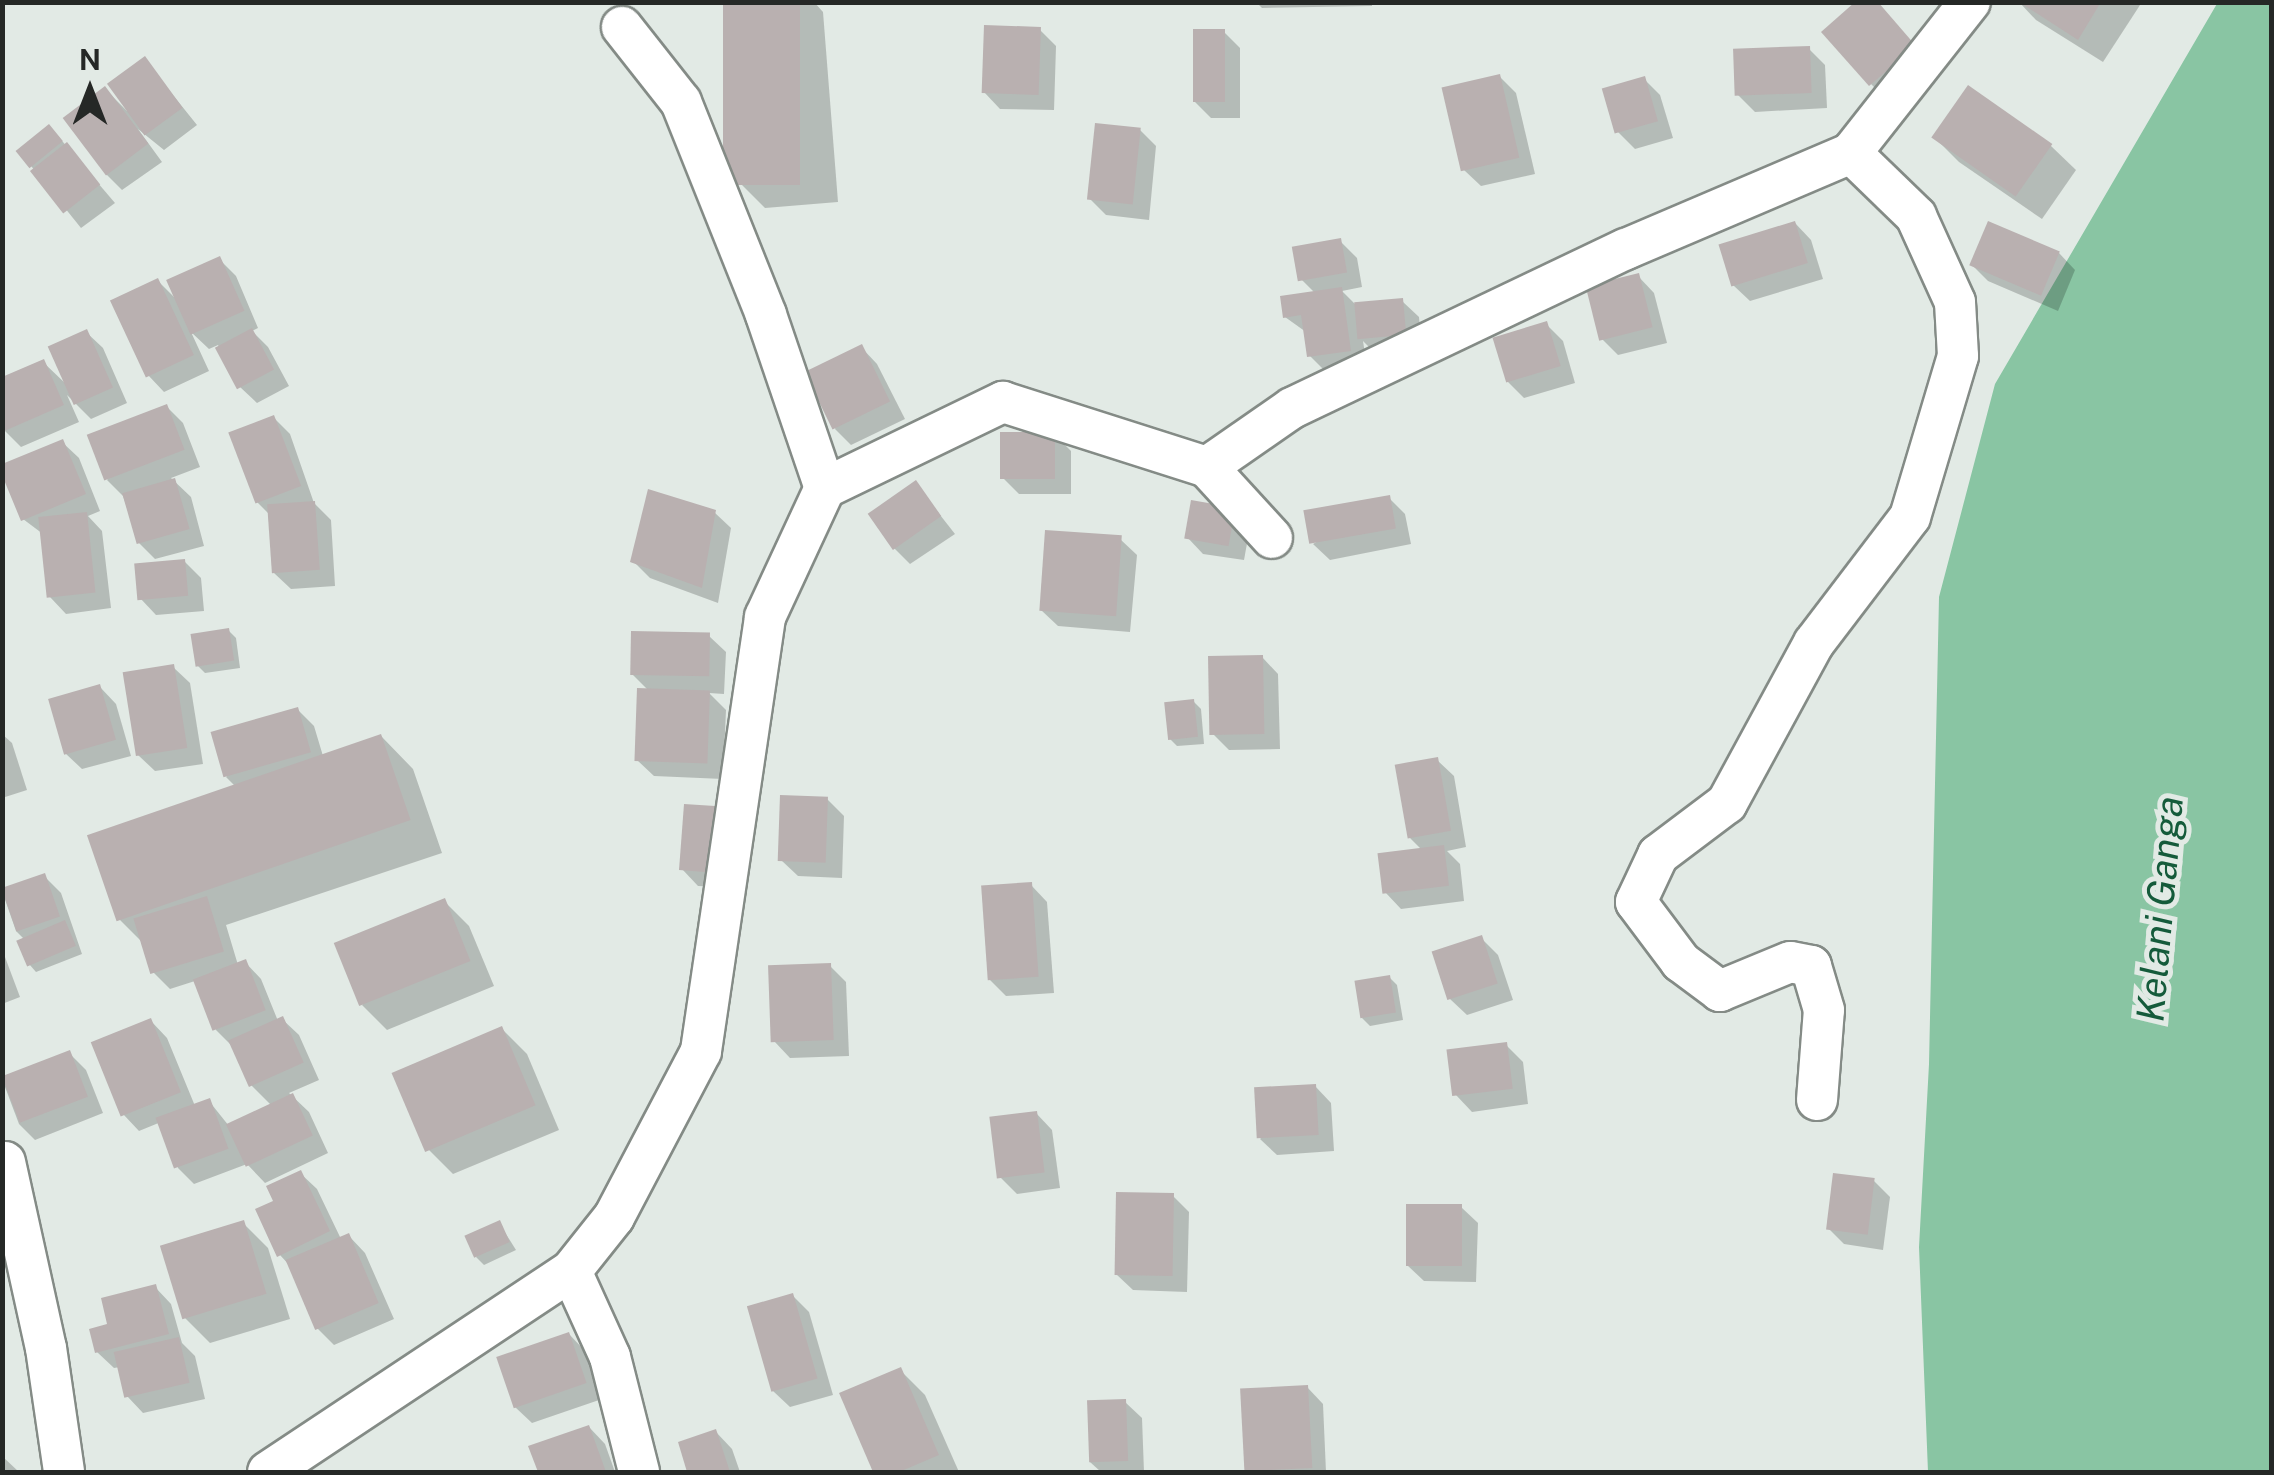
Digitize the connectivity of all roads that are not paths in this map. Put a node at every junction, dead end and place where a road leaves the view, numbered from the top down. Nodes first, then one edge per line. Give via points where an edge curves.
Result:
1 (1970, 2) edge
2 (622, 27) dead end
3 (1851, 153) junction
4 (1207, 467) junction
5 (825, 488) junction
6 (1272, 538) dead end
7 (1818, 1100) dead end
8 (4, 1162) edge
9 (571, 1271) junction
10 (64, 1472) edge
11 (268, 1472) edge
12 (640, 1472) edge

1 - 3 street
2 - 5 street via 681,102 766,315
3 - 4 street via 1626,250 1292,408
3 - 7 street via 1916,216 1954,302 1958,356 1910,517 1814,643 1727,802 1658,855 1636,902 1681,962 1720,991 1790,962 1811,966 1824,1010
4 - 5 street via 1003,402
4 - 6 street
5 - 9 street via 765,617 701,1051 614,1216
8 - 10 street via 46,1348
9 - 11 street
9 - 12 street via 610,1358

